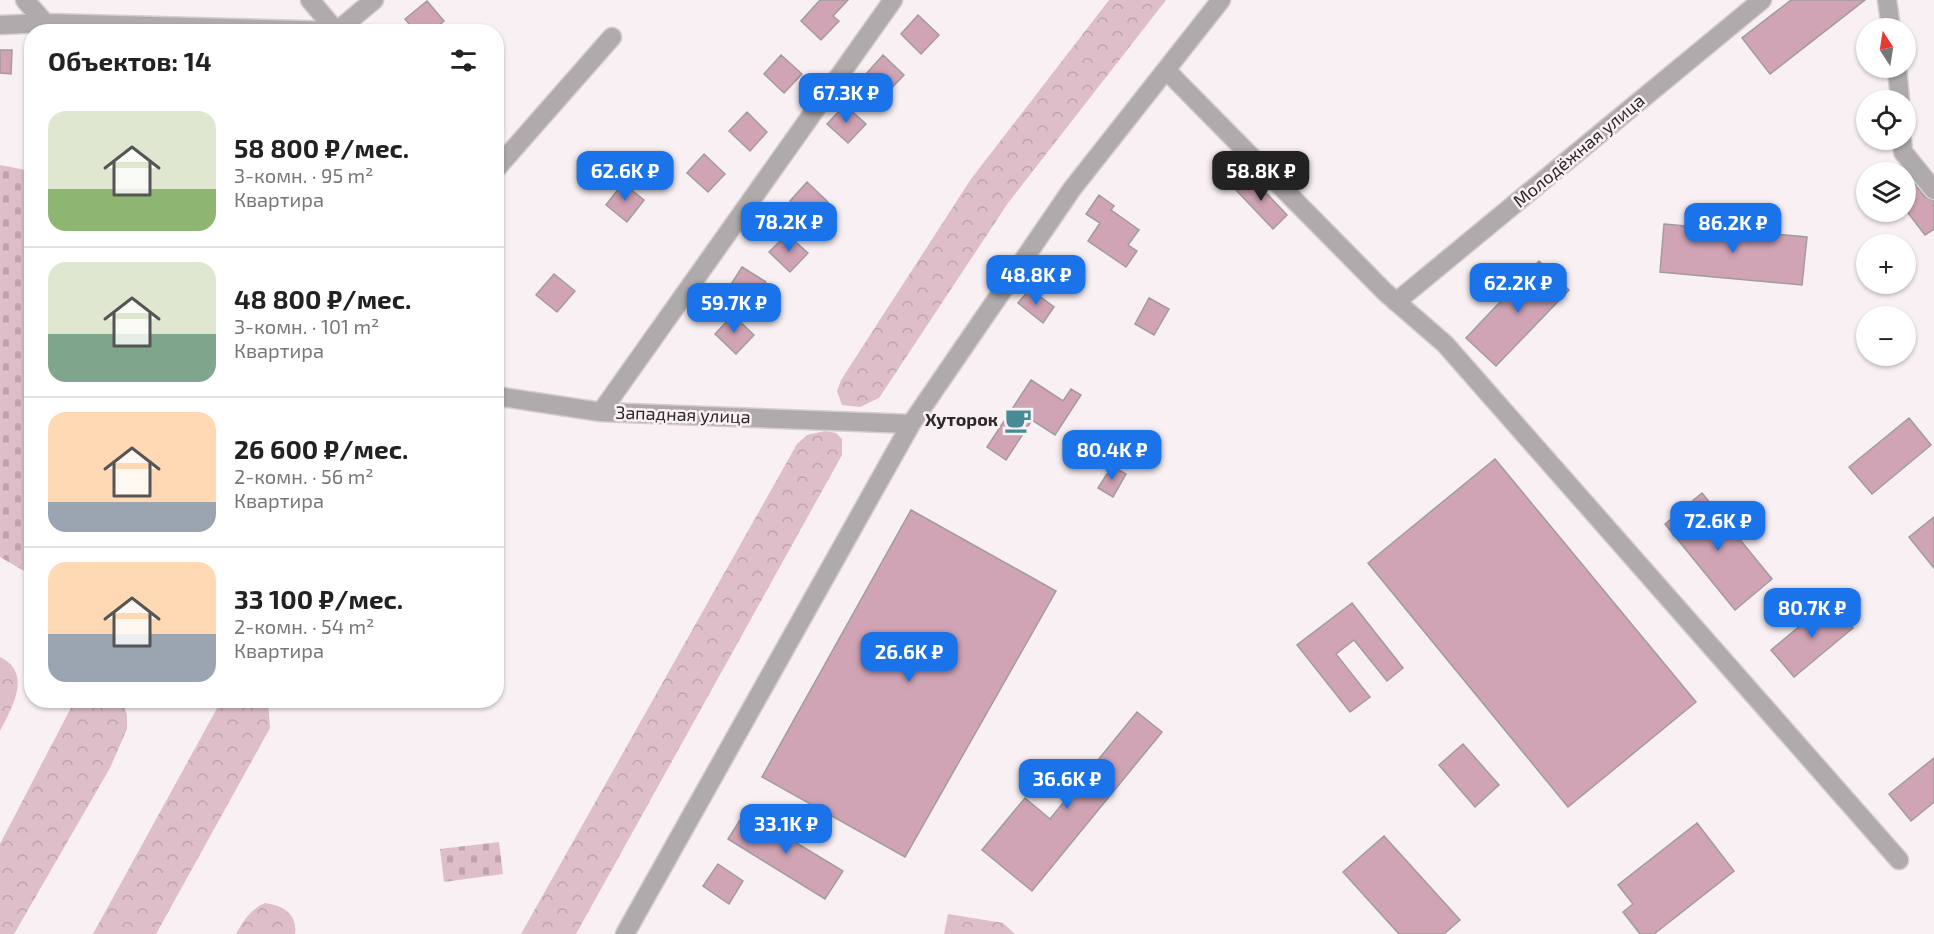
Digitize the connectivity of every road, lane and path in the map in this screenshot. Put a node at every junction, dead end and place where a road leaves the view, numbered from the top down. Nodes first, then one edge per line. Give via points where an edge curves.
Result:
1 (25, 0) edge
2 (310, 0) edge
3 (374, 0) edge
4 (893, 0) edge
5 (1221, 0) edge
6 (1762, 0) edge
7 (1887, 0) edge
8 (1890, 18) edge
9 (45, 23) junction
10 (82, 24) edge
11 (331, 24) edge
12 (345, 24) edge
13 (0, 25) edge
14 (612, 37) dead end
15 (1166, 70) junction
16 (1903, 150) edge
17 (504, 160) edge
18 (1934, 190) edge
19 (1396, 302) junction
20 (504, 397) edge
21 (601, 412) junction
22 (911, 423) junction
23 (1899, 860) dead end
24 (625, 934) edge

1 - 9 street
2 - 11 street
3 - 12 street
4 - 21 street, Западная улица
5 - 15 street
6 - 19 street, Молодёжная улица
7 - 8 street
9 - 10 street
9 - 13 street
14 - 17 street
15 - 19 street
15 - 22 street via 1072,189
16 - 18 street
19 - 23 street via 1445,344
20 - 21 street
21 - 22 street, Западная улица
22 - 24 street

